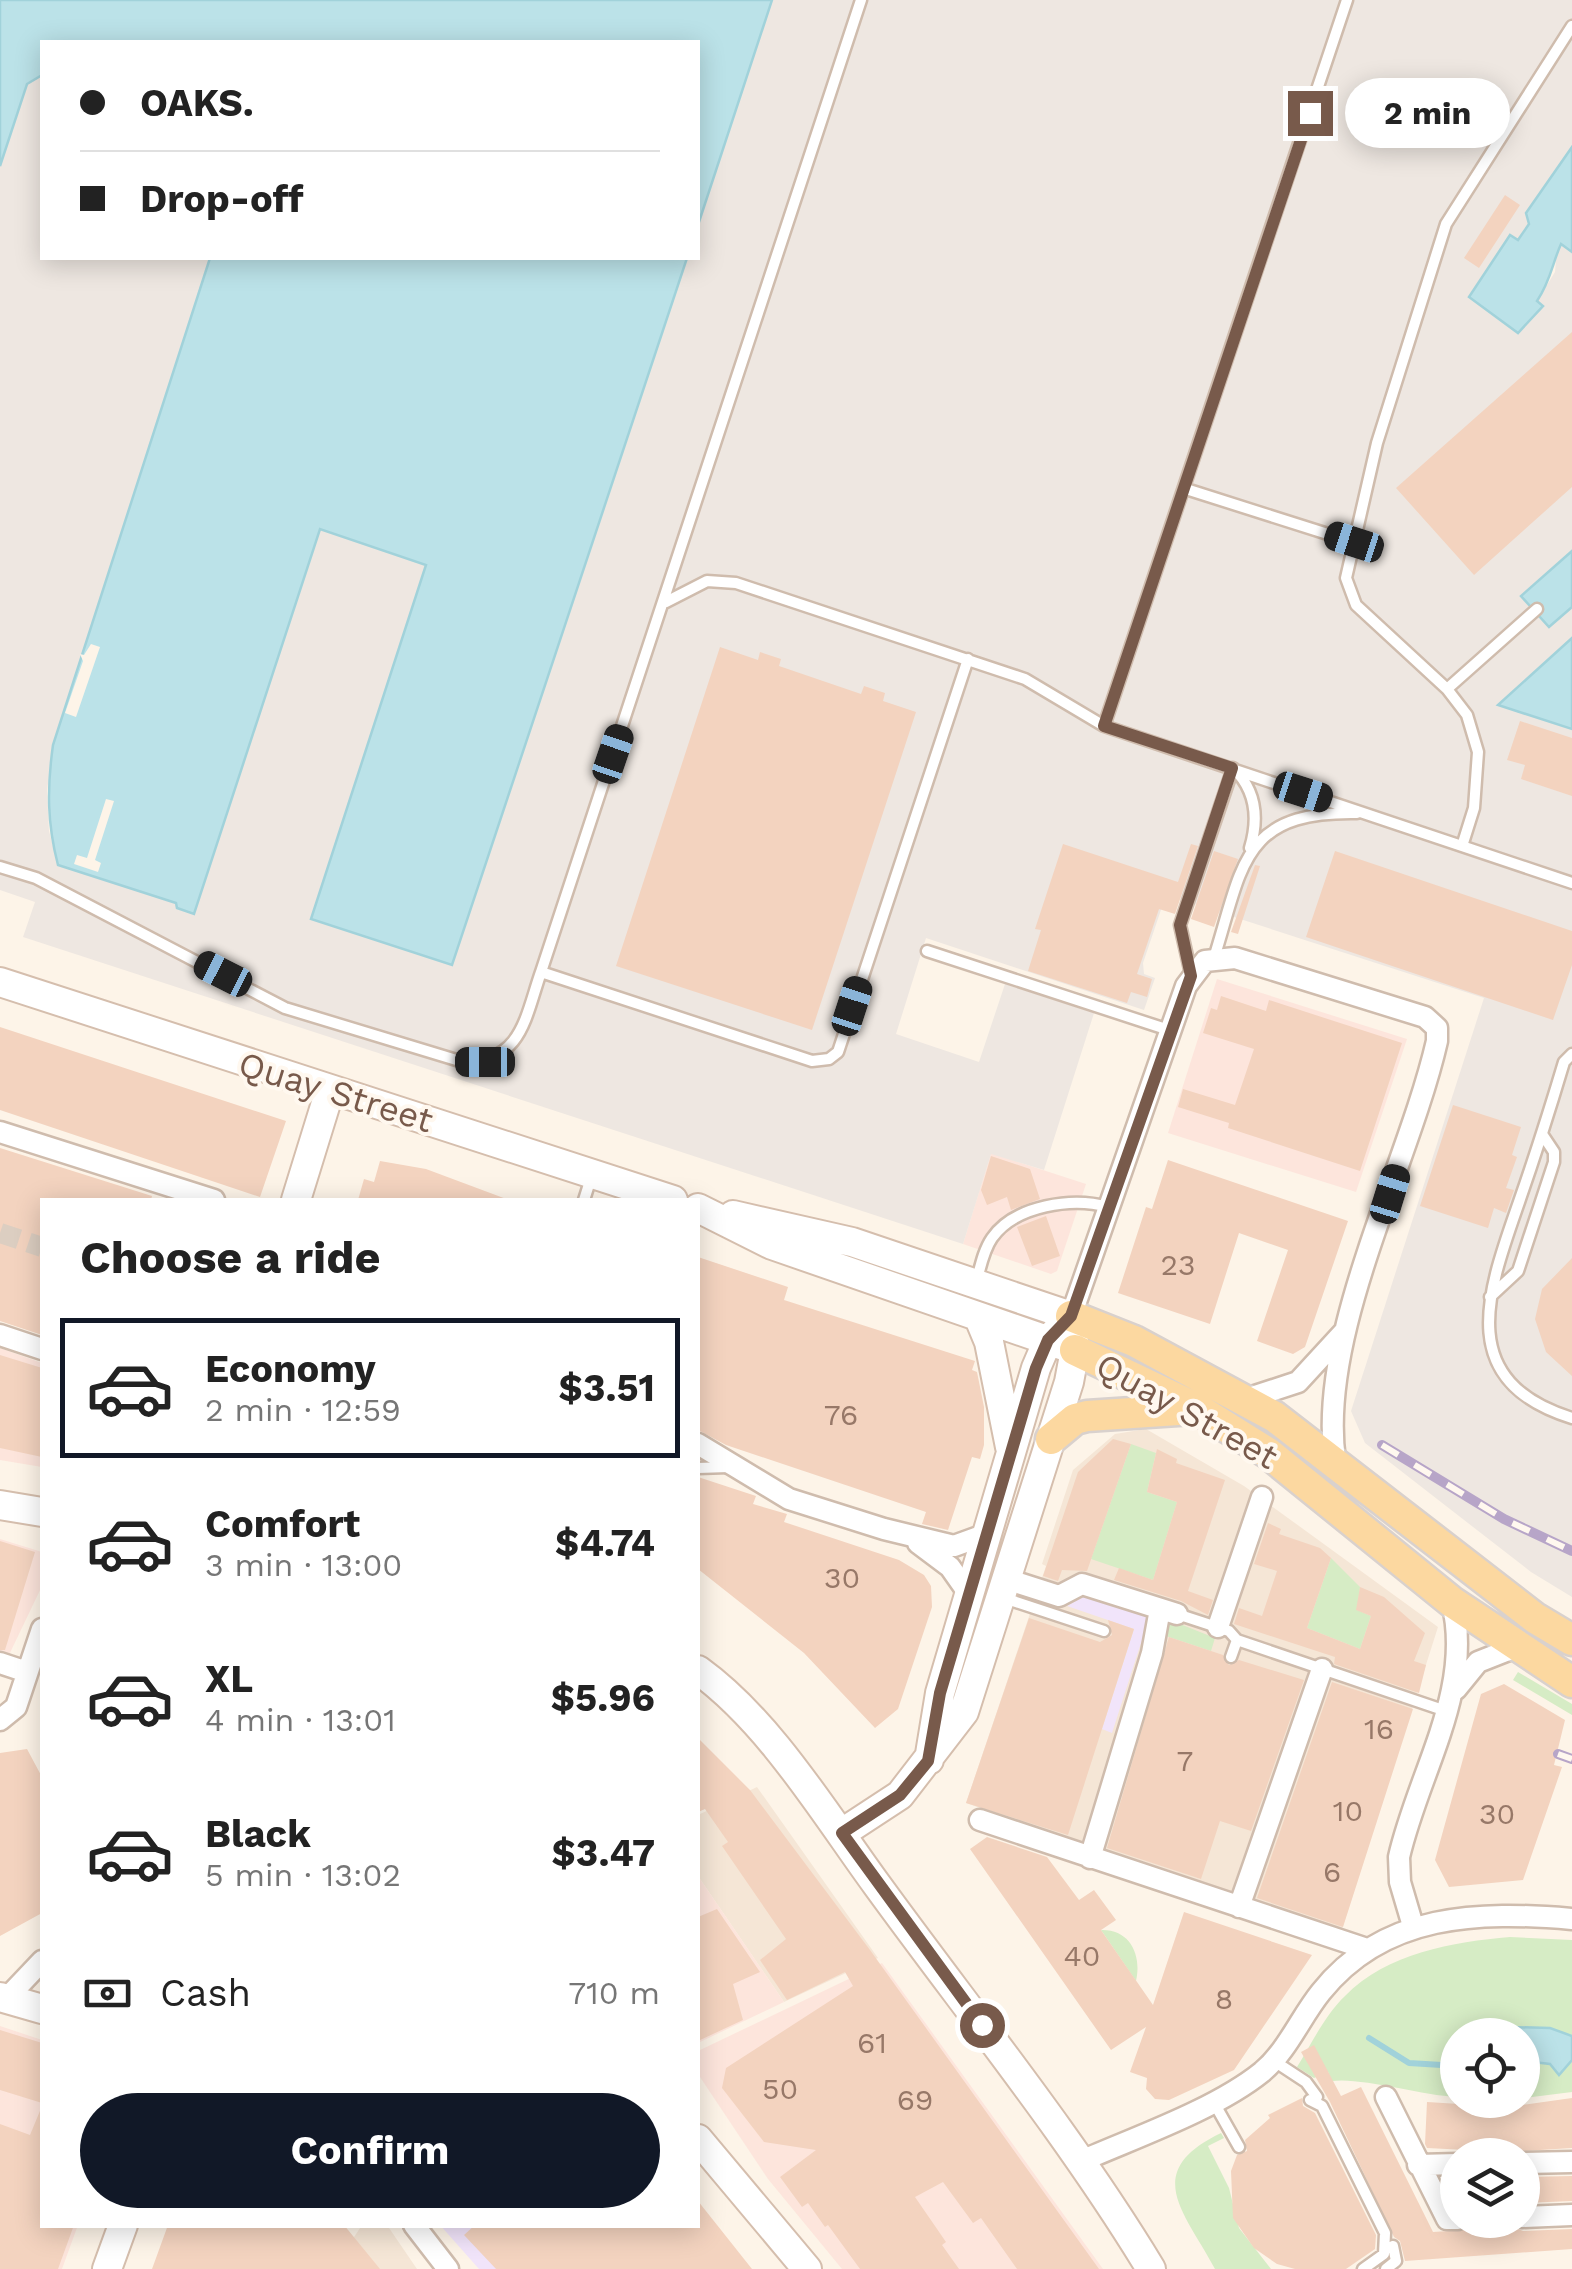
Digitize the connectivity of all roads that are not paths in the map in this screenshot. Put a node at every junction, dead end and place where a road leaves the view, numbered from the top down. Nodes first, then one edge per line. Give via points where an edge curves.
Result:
1 (860, 0) edge
2 (1348, 0) edge
3 (1572, 26) edge
4 (1186, 489) junction
5 (1354, 542) junction
6 (665, 602) junction
7 (1537, 609) dead end
8 (968, 659) junction
9 (1447, 689) junction
10 (1104, 726) junction
11 (1232, 768) junction
12 (1368, 813) junction
13 (1463, 843) junction
14 (1250, 848) junction
15 (0, 867) edge
16 (1572, 883) edge
17 (928, 951) dead end
18 (1203, 965) junction
19 (541, 972) junction
20 (0, 982) edge
21 (1170, 1030) junction
22 (1572, 1054) edge
23 (330, 1090) junction
24 (0, 1132) edge
25 (1542, 1134) junction
26 (589, 1187) edge
27 (208, 1198) edge
28 (297, 1198) edge
29 (660, 1198) edge
30 (700, 1208) edge
31 (1108, 1208) junction
32 (700, 1209) edge
33 (976, 1284) junction
34 (1489, 1298) junction
35 (1071, 1316) junction
36 (979, 1318) junction
37 (1345, 1331) junction
38 (0, 1336) edge
39 (1062, 1345) junction
40 (40, 1348) edge
41 (1246, 1399) junction
42 (1196, 1408) junction
43 (1572, 1418) edge
44 (1051, 1439) junction
45 (700, 1445) edge
46 (1010, 1449) junction
47 (1335, 1460) junction
48 (734, 1467) junction
49 (700, 1468) edge
50 (1262, 1496) dead end
51 (0, 1505) edge
52 (40, 1512) edge
53 (987, 1534) junction
54 (908, 1536) junction
55 (1004, 1588) junction
56 (969, 1594) junction
57 (1452, 1602) junction
58 (1169, 1612) junction
59 (1218, 1628) junction
60 (1104, 1632) dead end
61 (40, 1636) edge
62 (1237, 1640) junction
63 (1572, 1640) edge
64 (1516, 1647) junction
65 (1232, 1657) dead end
66 (0, 1663) edge
67 (1322, 1669) junction
68 (27, 1672) junction
69 (700, 1672) edge
70 (1572, 1682) edge
71 (1449, 1702) junction
72 (0, 1720) edge
73 (928, 1761) junction
74 (980, 1820) dead end
75 (842, 1833) junction
76 (1090, 1858) junction
77 (1239, 1906) junction
78 (1572, 1919) edge
79 (1414, 1926) junction
80 (1367, 1950) junction
81 (40, 1964) edge
82 (3, 1998) edge
83 (40, 2009) edge
84 (1274, 2060) junction
85 (1386, 2098) dead end
86 (1213, 2100) junction
87 (700, 2140) edge
88 (1238, 2147) dead end
89 (1084, 2160) junction
90 (1572, 2162) edge
91 (1540, 2163) edge
92 (1440, 2164) edge
93 (1418, 2165) junction
94 (1440, 2206) edge
95 (1572, 2215) edge
96 (1540, 2216) edge
97 (122, 2228) edge
98 (416, 2228) edge
99 (1393, 2246) dead end
100 (107, 2269) edge
101 (448, 2269) edge
102 (807, 2269) edge
103 (1151, 2269) edge
104 (1363, 2269) edge
105 (1386, 2269) edge

1 - 6 lane
2 - 4 lane
3 - 5 lane via 1446,224 1377,444
4 - 5 lane
4 - 10 lane
5 - 9 lane via 1346,578 1356,605
6 - 8 lane via 707,581 736,582
6 - 19 lane
7 - 9 lane
8 - 10 lane via 1025,680
8 - 19 lane via 838,1052 829,1059 812,1062
9 - 13 lane via 1468,715 1478,752 1474,808
10 - 11 lane
11 - 12 lane
11 - 14 lane via 1252,795 1256,830
11 - 18 lane via 1180,925
12 - 13 lane
12 - 14 lane via 1325,812 1279,825
13 - 16 lane
14 - 18 lane
15 - 19 lane via 36,878 285,1008 463,1062 507,1052
17 - 21 lane
18 - 21 street
18 - 37 street via 1254,964 1425,1017 1437,1028
20 - 23 main road, Quay Street
21 - 31 street
22 - 25 lane
23 - 26 main road, Quay Street
23 - 28 main road
24 - 27 street
25 - 34 lane
25 - 34 lane via 1554,1152 1548,1180 1518,1272
26 - 29 main road, Quay Street
30 - 33 main road, Quay Street via 852,1242
31 - 33 lane via 1072,1200 1003,1226 988,1244
31 - 35 street
32 - 36 main road, Quay Street via 772,1246
33 - 35 main road, Quay Street
34 - 43 lane via 1490,1346 1504,1373 1523,1396
35 - 39 main road
35 - 41 main road, Quay Street
36 - 39 main road, Quay Street
36 - 46 main road via 990,1342
37 - 41 street via 1298,1382
37 - 47 street via 1329,1427
38 - 40 street
39 - 42 main road, Quay Street
39 - 44 main road
39 - 46 main road
41 - 47 main road, Quay Street
42 - 44 main road via 1086,1416
42 - 57 main road, Quay Street via 1293,1471
44 - 55 main road
45 - 48 street
46 - 53 main road
47 - 63 main road, Quay Street
48 - 49 lane
48 - 54 street via 789,1499
50 - 59 street
51 - 52 main road
53 - 54 street via 954,1546
53 - 56 main road
54 - 56 street via 950,1567
55 - 58 street via 1058,1596 1082,1584
55 - 60 lane
55 - 73 main road via 964,1712
56 - 73 main road
57 - 64 main road, Quay Street
57 - 71 street via 1460,1637
58 - 59 lane
58 - 76 street
59 - 62 lane
61 - 68 street
62 - 65 lane
62 - 67 lane
64 - 70 main road, Quay Street
64 - 71 street via 1478,1662
66 - 68 street
67 - 71 lane
67 - 77 street
68 - 72 street via 16,1707
69 - 75 main road via 790,1766
71 - 79 street via 1398,1857
73 - 75 main road via 900,1795
74 - 76 street
75 - 89 main road
76 - 77 street
77 - 80 street
78 - 79 street via 1487,1915
79 - 80 street
80 - 84 street via 1328,1984
81 - 82 street
82 - 83 main road
84 - 86 street
84 - 104 lane via 1306,2082 1322,2106 1385,2234 1384,2254
85 - 93 street
86 - 88 lane
86 - 89 street
87 - 102 main road
89 - 103 main road
90 - 91 street
92 - 93 street
93 - 94 street
95 - 96 street
97 - 100 main road
98 - 101 street
99 - 105 lane via 1396,2261

